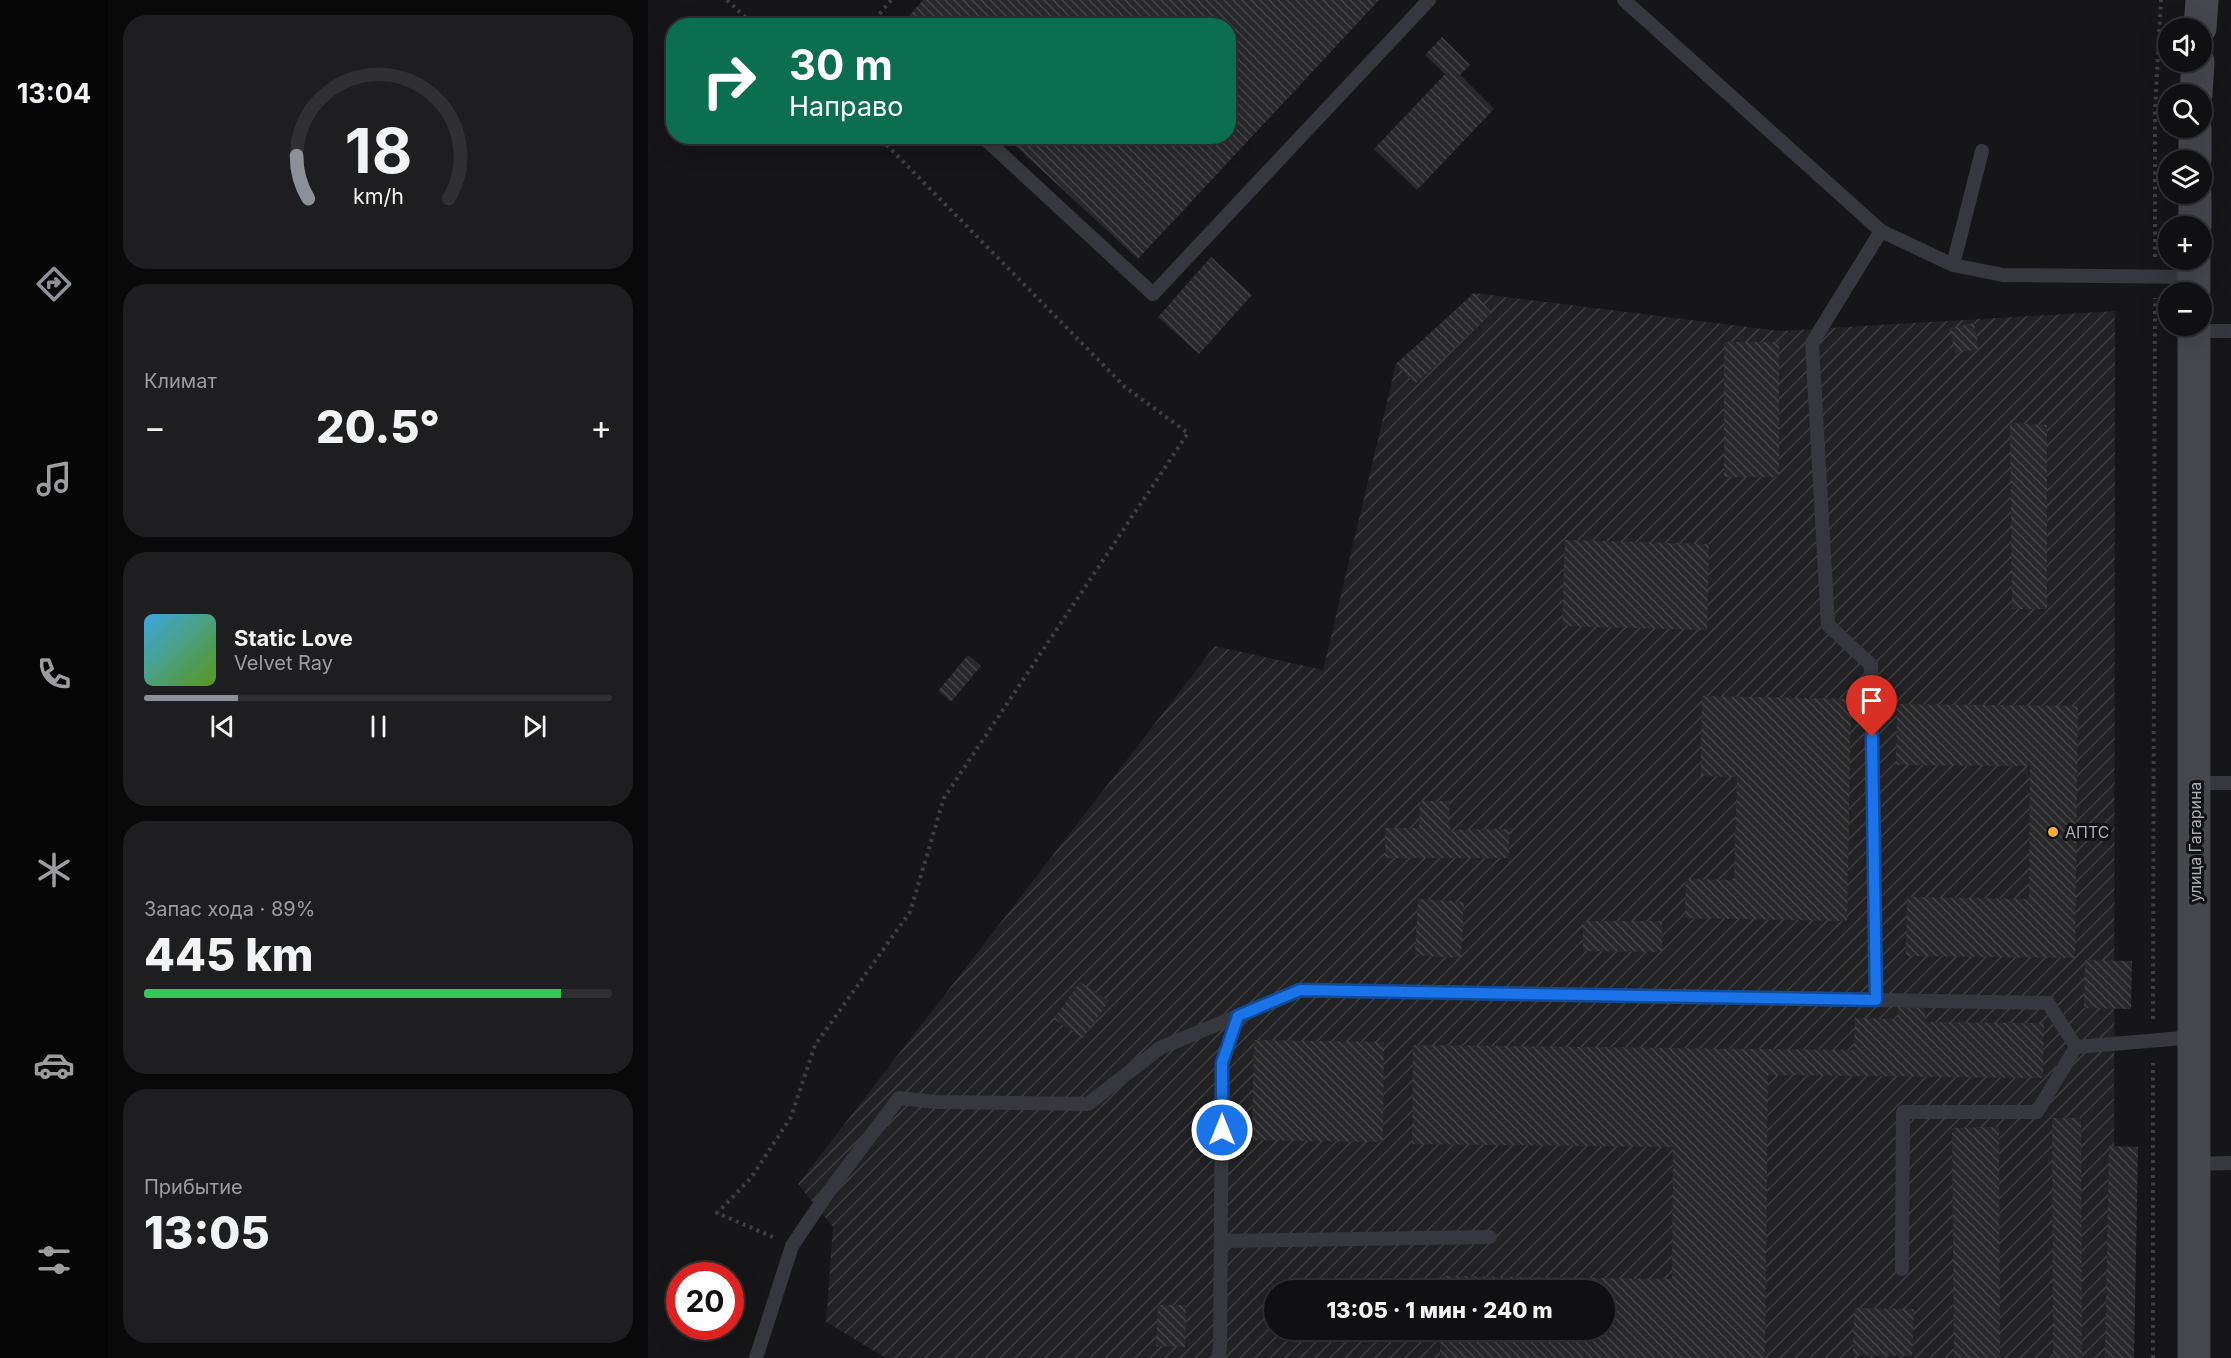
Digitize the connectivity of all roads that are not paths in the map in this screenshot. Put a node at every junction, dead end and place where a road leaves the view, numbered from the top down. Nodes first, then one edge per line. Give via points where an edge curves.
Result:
1 (1429, 0) edge
2 (1624, 0) edge
3 (2202, 0) edge
4 (2201, 18) edge
5 (990, 144) edge
6 (1982, 151) dead end
7 (1881, 231) junction
8 (1953, 265) junction
9 (2194, 276) edge
10 (2212, 329) edge
11 (2231, 331) edge
12 (2194, 336) edge
13 (2195, 783) junction
14 (2231, 783) edge
15 (1876, 1000) junction
16 (1238, 1016) junction
17 (2195, 1037) junction
18 (2076, 1047) junction
19 (2231, 1163) edge
20 (2195, 1164) junction
21 (1490, 1237) dead end
22 (1221, 1241) junction
23 (1902, 1269) dead end
24 (756, 1358) edge
25 (1218, 1358) edge
26 (2194, 1358) edge

1 - 5 lane via 1153,294
2 - 7 lane
3 - 4 street
6 - 8 lane
7 - 8 lane
7 - 15 lane via 1812,343 1828,625 1871,665
8 - 9 lane via 2003,275
10 - 11 lane
12 - 13 street, улица Гагарина
13 - 14 lane
13 - 17 street, улица Гагарина
15 - 16 lane via 1300,990
15 - 18 lane via 2048,1003
16 - 22 lane via 1222,1063
16 - 24 lane via 1160,1048 1088,1104 899,1098 792,1246
17 - 18 lane
17 - 20 street, улица Гагарина
18 - 23 lane via 2037,1112 1903,1112
19 - 20 lane
20 - 26 street, улица Гагарина
21 - 22 lane
22 - 25 lane

